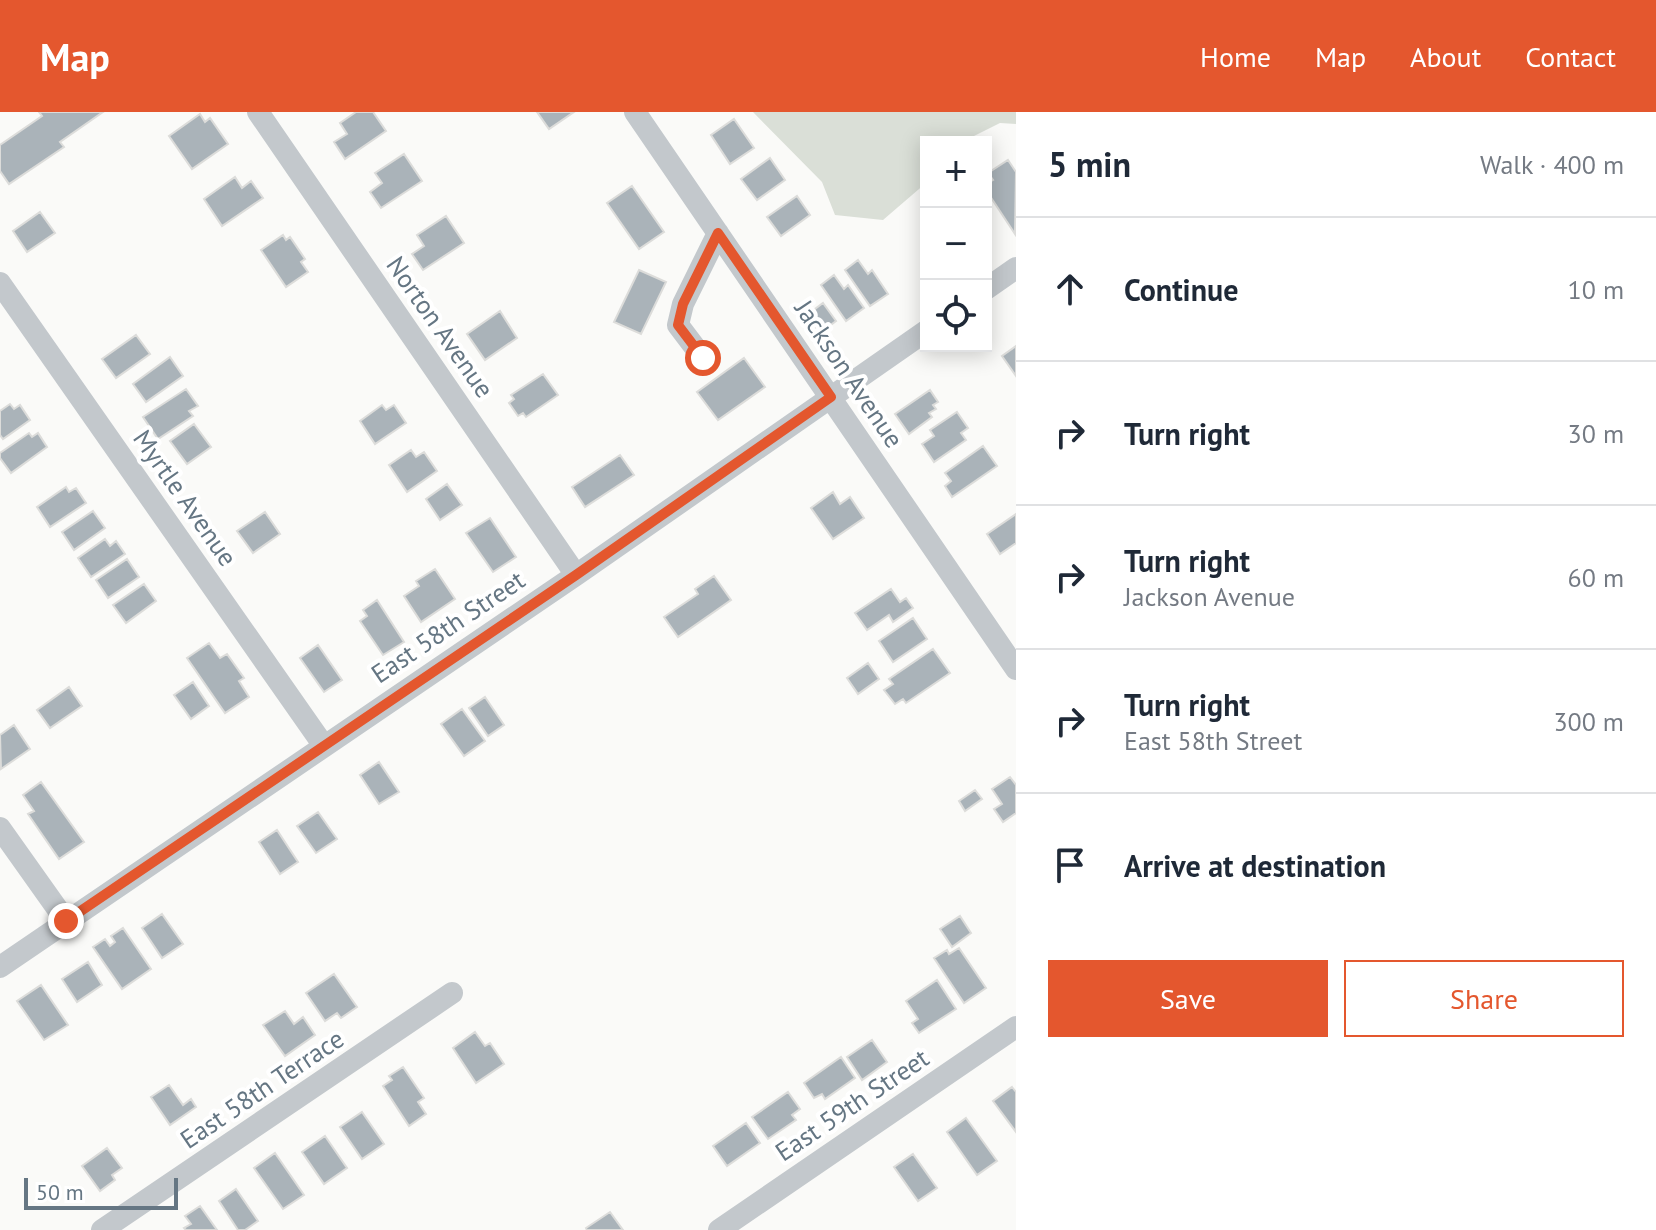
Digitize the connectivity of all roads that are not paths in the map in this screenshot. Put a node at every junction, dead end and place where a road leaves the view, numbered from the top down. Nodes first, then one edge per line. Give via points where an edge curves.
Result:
1 (258, 112) edge
2 (635, 112) edge
3 (718, 233) junction
4 (1016, 268) edge
5 (0, 283) edge
6 (992, 285) edge
7 (920, 335) edge
8 (703, 358) dead end
9 (831, 397) junction
10 (576, 575) junction
11 (1016, 669) edge
12 (324, 746) junction
13 (0, 828) edge
14 (66, 921) junction
15 (0, 967) edge
16 (452, 993) dead end
17 (1016, 1027) edge
18 (102, 1230) edge
19 (719, 1230) edge

1 - 10 street, Norton Avenue
2 - 3 street, Jackson Avenue
3 - 8 street via 678,325
3 - 9 street, Jackson Avenue
4 - 6 street
5 - 12 street, Myrtle Avenue
7 - 9 street, East 58th Street
9 - 10 street, East 58th Street
9 - 11 street, Jackson Avenue
10 - 12 street, East 58th Street
12 - 14 street, East 58th Street
13 - 14 street
14 - 15 street, East 58th Street
16 - 18 street, East 58th Terrace
17 - 19 street, East 59th Street

